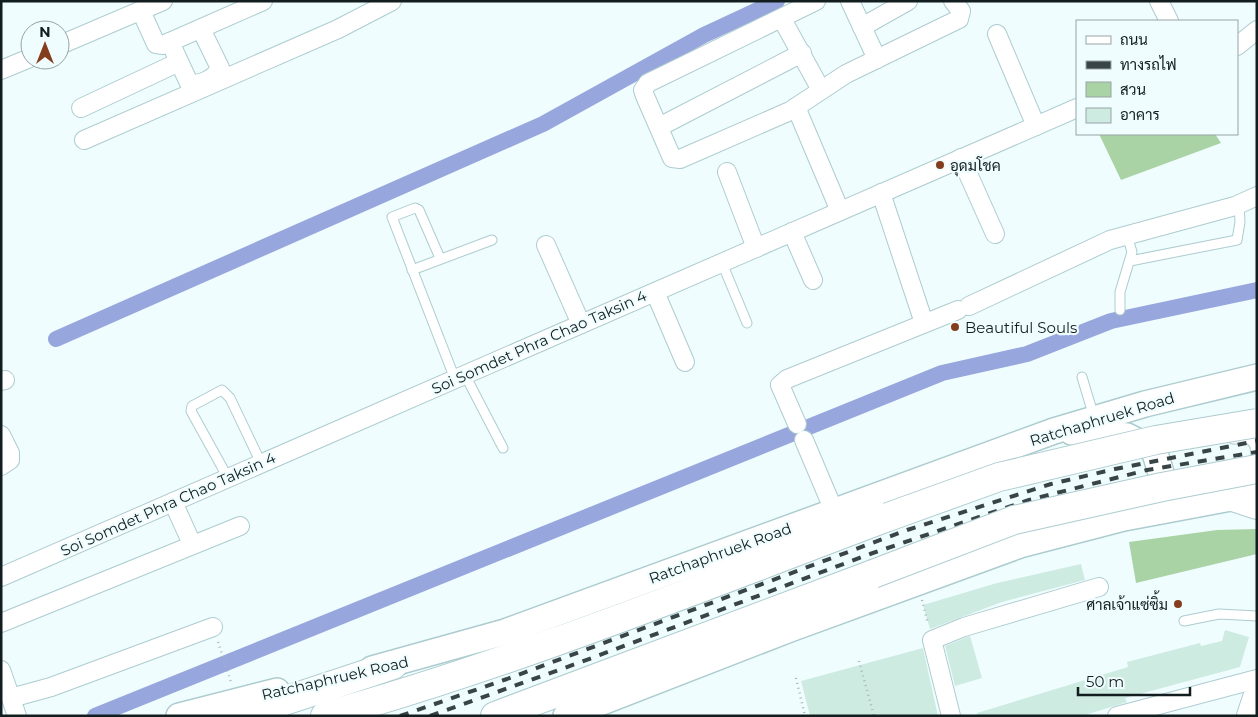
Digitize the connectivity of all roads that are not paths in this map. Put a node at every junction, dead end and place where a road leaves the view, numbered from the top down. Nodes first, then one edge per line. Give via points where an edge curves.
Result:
1 (163, 1) edge
2 (263, 1) edge
3 (392, 1) edge
4 (816, 1) edge
5 (850, 1) edge
6 (908, 1) edge
7 (953, 1) edge
8 (1159, 1) edge
9 (141, 11) junction
10 (782, 19) junction
11 (1168, 20) edge
12 (862, 26) junction
13 (201, 29) junction
14 (1257, 30) edge
15 (997, 34) dead end
16 (70, 41) edge
17 (170, 42) junction
18 (1238, 45) edge
19 (802, 53) junction
20 (878, 59) junction
21 (20, 62) edge
22 (180, 62) junction
23 (1, 70) edge
24 (821, 90) junction
25 (796, 107) junction
26 (81, 108) dead end
27 (1076, 108) edge
28 (1036, 126) junction
29 (659, 127) junction
30 (84, 140) dead end
31 (961, 158) junction
32 (727, 172) dead end
33 (881, 193) junction
34 (1257, 196) edge
35 (1239, 204) junction
36 (840, 211) junction
37 (792, 232) junction
38 (995, 234) dead end
39 (1127, 235) junction
40 (492, 240) dead end
41 (546, 245) dead end
42 (756, 248) junction
43 (440, 258) junction
44 (1130, 262) junction
45 (722, 263) junction
46 (412, 270) junction
47 (813, 280) dead end
48 (655, 292) junction
49 (1120, 310) dead end
50 (747, 323) dead end
51 (924, 323) junction
52 (582, 324) junction
53 (685, 362) dead end
54 (460, 377) junction
55 (1082, 377) dead end
56 (1257, 377) edge
57 (1094, 419) junction
58 (1257, 423) edge
59 (1054, 431) junction
60 (1, 435) edge
61 (1225, 441) dead end
62 (503, 448) dead end
63 (261, 464) junction
64 (1, 466) edge
65 (1257, 469) edge
66 (228, 478) junction
67 (1156, 492) junction
68 (1249, 498) edge
69 (173, 502) junction
70 (834, 511) junction
71 (1124, 518) junction
72 (240, 526) dead end
73 (192, 544) junction
74 (1, 577) edge
75 (1099, 586) dead end
76 (1257, 616) edge
77 (1184, 621) dead end
78 (1, 623) edge
79 (213, 627) dead end
80 (393, 664) junction
81 (1, 670) edge
82 (1257, 679) edge
83 (11, 698) junction
84 (1257, 698) edge
85 (17, 716) edge
86 (179, 716) edge
87 (239, 716) edge
88 (325, 716) edge
89 (496, 716) edge
90 (566, 716) edge
91 (952, 716) edge
92 (1117, 716) edge
93 (1251, 716) edge

1 - 9 street
2 - 13 street
3 - 30 street via 338,29
4 - 10 street
5 - 12 street
6 - 12 street
7 - 20 street via 961,11 960,19
8 - 11 street
9 - 16 street
9 - 17 street via 156,44
10 - 19 street
10 - 29 street via 648,83 643,90
12 - 20 street
13 - 17 street
13 - 22 street via 220,68 217,74 203,82 189,83
14 - 18 street
15 - 28 street
17 - 22 street
19 - 24 street
19 - 29 street
20 - 24 street
21 - 23 street
22 - 26 street
24 - 25 street
25 - 29 street via 680,159 672,158
25 - 36 street
27 - 28 street, Soi Somdet Phra Chao Taksin 4
28 - 31 street, Soi Somdet Phra Chao Taksin 4
31 - 33 street, Soi Somdet Phra Chao Taksin 4
31 - 38 street
32 - 42 street
33 - 36 street, Soi Somdet Phra Chao Taksin 4
33 - 51 street
34 - 35 street
35 - 39 street
35 - 44 lane via 1237,240
36 - 37 street, Soi Somdet Phra Chao Taksin 4
37 - 42 street, Soi Somdet Phra Chao Taksin 4
37 - 47 street
39 - 44 lane via 1132,252
39 - 51 street
40 - 43 lane
41 - 52 street
42 - 45 street, Soi Somdet Phra Chao Taksin 4
43 - 46 lane
43 - 46 lane via 419,210 415,208 396,214 392,217 393,223
44 - 49 lane via 1120,292
45 - 48 street, Soi Somdet Phra Chao Taksin 4
45 - 50 lane
46 - 54 lane
48 - 52 street, Soi Somdet Phra Chao Taksin 4
48 - 53 street
51 - 70 street via 787,379 780,385
52 - 54 street, Soi Somdet Phra Chao Taksin 4
54 - 62 lane
54 - 63 street, Soi Somdet Phra Chao Taksin 4
55 - 57 lane
56 - 57 main road, Ratchaphruek Road via 1196,390
57 - 59 main road, Ratchaphruek Road
58 - 88 main road, Ratchaphruek Road, bridge via 1156,440 999,477 532,650 401,695
59 - 67 main road via 1127,436 1159,451 1162,476
59 - 70 main road, Ratchaphruek Road
60 - 64 street via 10,453 10,460
61 - 67 lane via 1250,439 1256,446 1256,458 1251,464 1174,477 1164,481
63 - 66 street, Soi Somdet Phra Chao Taksin 4
63 - 66 lane via 230,398 222,390 192,406 191,411
65 - 89 main road, bridge via 1162,486 1014,520
66 - 69 street, Soi Somdet Phra Chao Taksin 4
67 - 71 main road via 1151,505
68 - 71 main road
69 - 73 street
69 - 74 street, Soi Somdet Phra Chao Taksin 4
70 - 80 main road, Ratchaphruek Road via 505,632
71 - 90 main road via 1020,545
72 - 73 street
73 - 78 street
75 - 91 street via 964,627 932,640
76 - 77 lane via 1219,614
79 - 83 street via 51,687
80 - 86 main road, Ratchaphruek Road
80 - 87 main road
81 - 83 street
82 - 92 street
83 - 85 street
84 - 93 main road

